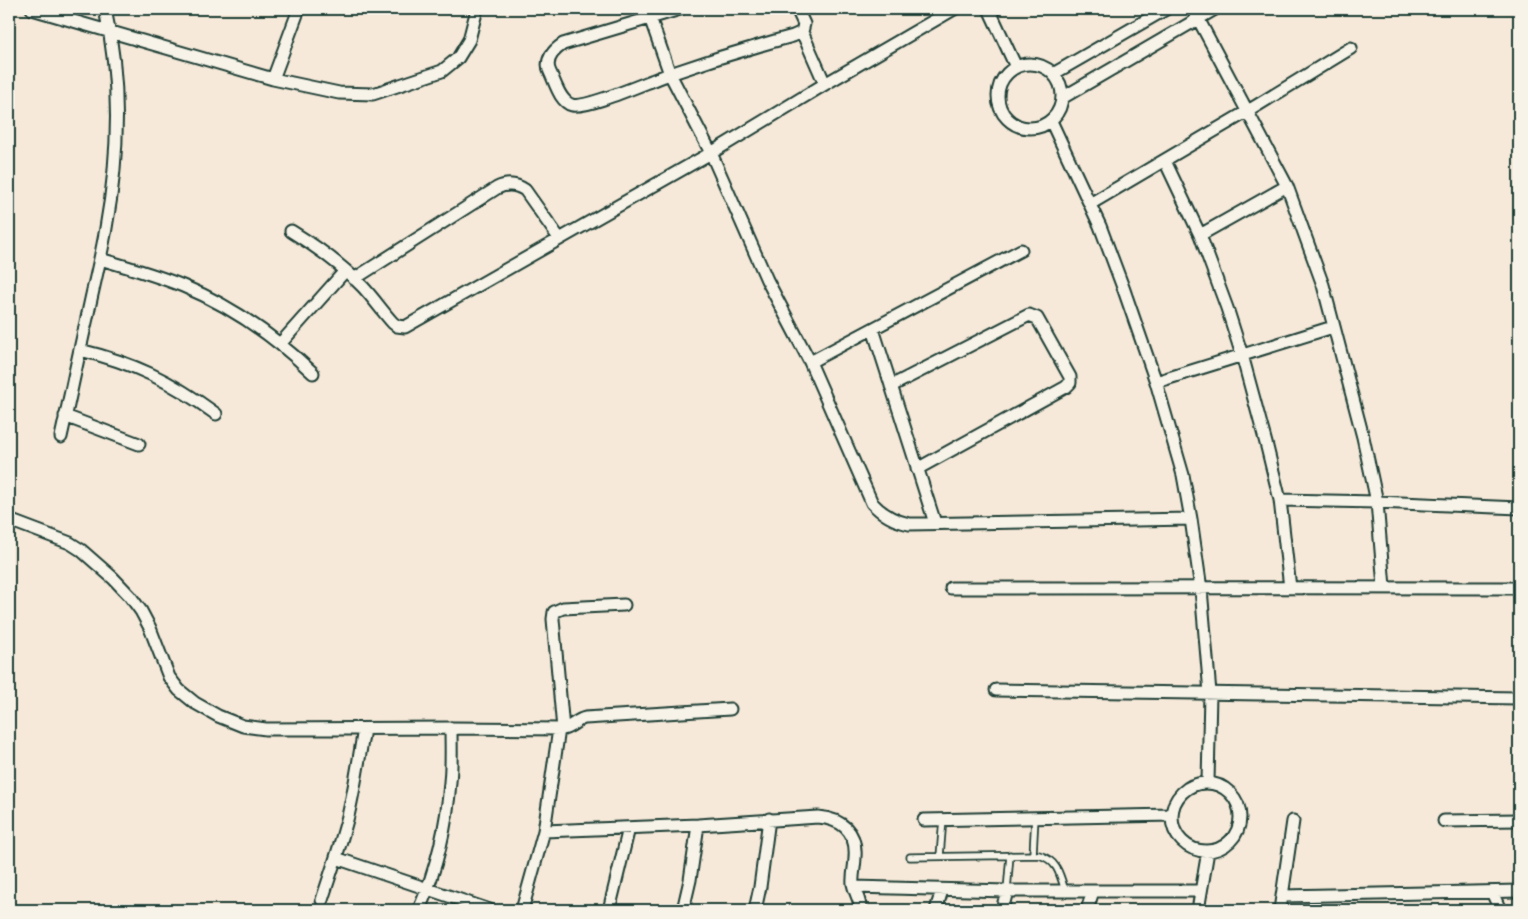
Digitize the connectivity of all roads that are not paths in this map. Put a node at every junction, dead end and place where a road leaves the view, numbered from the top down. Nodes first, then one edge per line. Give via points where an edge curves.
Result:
1 (32, 9) edge
2 (105, 9) edge
3 (299, 9) edge
4 (477, 9) edge
5 (680, 9) edge
6 (797, 9) edge
7 (954, 9) edge
8 (988, 9) edge
9 (1166, 9) edge
10 (1215, 9) edge
11 (648, 13) edge
12 (1195, 14) edge
13 (110, 32) junction
14 (802, 32) junction
15 (1351, 48) dead end
16 (1016, 67) junction
17 (670, 74) junction
18 (1054, 74) junction
19 (273, 79) junction
20 (825, 84) junction
21 (1062, 98) junction
22 (1248, 111) junction
23 (1051, 121) junction
24 (711, 153) junction
25 (1165, 160) junction
26 (1288, 186) junction
27 (1090, 204) junction
28 (291, 231) dead end
29 (1200, 235) junction
30 (559, 238) junction
31 (1021, 250) dead end
32 (100, 259) junction
33 (345, 271) junction
34 (354, 279) junction
35 (1333, 327) junction
36 (873, 329) junction
37 (280, 344) junction
38 (80, 350) junction
39 (1242, 355) junction
40 (810, 362) junction
41 (313, 373) dead end
42 (1156, 382) junction
43 (891, 386) junction
44 (216, 414) dead end
45 (65, 416) junction
46 (61, 437) dead end
47 (139, 444) dead end
48 (917, 469) junction
49 (1280, 500) junction
50 (1377, 502) junction
51 (1519, 508) edge
52 (1192, 518) junction
53 (9, 520) edge
54 (935, 523) junction
55 (1384, 587) junction
56 (951, 588) dead end
57 (1290, 588) junction
58 (1519, 588) edge
59 (1201, 589) junction
60 (624, 606) dead end
61 (996, 690) dead end
62 (1210, 693) junction
63 (1519, 698) edge
64 (730, 708) dead end
65 (451, 728) junction
66 (364, 729) junction
67 (561, 729) junction
68 (1208, 782) junction
69 (1172, 815) junction
70 (1035, 817) junction
71 (943, 819) junction
72 (769, 820) junction
73 (924, 820) dead end
74 (1519, 820) edge
75 (1293, 821) dead end
76 (1444, 821) dead end
77 (698, 825) junction
78 (629, 828) junction
79 (544, 832) junction
80 (1208, 851) junction
81 (1010, 854) junction
82 (1033, 854) junction
83 (940, 856) junction
84 (910, 857) dead end
85 (336, 858) junction
86 (854, 887) junction
87 (428, 889) junction
88 (942, 890) junction
89 (1007, 891) junction
90 (1065, 891) junction
91 (1094, 891) junction
92 (1201, 891) junction
93 (1519, 891) edge
94 (1492, 892) junction
95 (1283, 896) junction
96 (322, 900) dead end
97 (419, 910) edge
98 (490, 910) edge
99 (522, 910) edge
100 (609, 910) edge
101 (683, 910) edge
102 (755, 910) edge
103 (860, 910) edge
104 (936, 910) edge
105 (1002, 910) edge
106 (1087, 910) edge
107 (1198, 910) edge
108 (1280, 910) edge
109 (1500, 910) edge

1 - 13 street
2 - 13 street
3 - 19 street
4 - 19 street via 469,40 458,58 442,71 373,94 338,93
5 - 11 street
6 - 14 street via 804,24
7 - 20 street
8 - 16 street
9 - 18 street
10 - 12 street
11 - 17 street
11 - 17 street via 563,44 553,52 548,68 564,101 577,106
12 - 21 street
12 - 22 street
13 - 19 street
13 - 32 street via 115,70 116,133 111,196
14 - 17 street
14 - 20 street
15 - 22 street
16 - 18 street via 1036,64
16 - 23 street via 1000,82 998,103 1002,113 1020,127 1041,126
17 - 24 street
18 - 21 street
20 - 24 street
21 - 23 street
22 - 25 street
22 - 26 street
23 - 27 street
24 - 30 street
24 - 40 street via 767,280
25 - 27 street
25 - 29 street
26 - 29 street
26 - 35 street via 1323,285
27 - 42 street
28 - 33 street
29 - 39 street
30 - 34 street via 405,327 393,323
30 - 34 street via 526,190 507,184
31 - 36 street
32 - 37 street via 193,290 234,312
32 - 38 street
33 - 34 street
33 - 37 street
35 - 39 street
35 - 50 street
36 - 40 street
36 - 43 street
37 - 41 street
38 - 44 street via 146,371
38 - 45 street
39 - 42 street
39 - 49 street
40 - 54 street via 872,503 900,522
42 - 52 street
43 - 48 street
43 - 48 street via 1030,315 1037,318 1070,377 1066,387
45 - 46 street
45 - 47 street
48 - 54 street
49 - 50 street
49 - 57 street
50 - 51 street
50 - 55 street
52 - 54 street
52 - 59 street
53 - 66 street via 70,543 113,578 141,611 170,677 179,690 195,703 243,726
55 - 57 street
55 - 58 street
56 - 59 street
57 - 59 street
59 - 62 street
60 - 67 street via 563,608 554,612
61 - 62 street
62 - 63 street
62 - 68 street
64 - 67 street via 585,718
65 - 66 street
65 - 67 street
65 - 87 street via 450,782 442,836
66 - 85 street via 348,815
67 - 79 street
68 - 69 street via 1186,789 1174,805
68 - 80 street via 1228,790 1236,799 1240,822 1230,842 1220,849
69 - 70 street
69 - 80 street via 1178,837 1186,845
70 - 71 street
70 - 82 lane
71 - 73 street
71 - 83 lane
72 - 77 street
72 - 86 street via 818,817 838,821 846,827 854,844
72 - 102 street
74 - 76 street
75 - 95 street
77 - 78 street
77 - 101 street
78 - 79 street
78 - 100 street
79 - 99 street
80 - 92 street
81 - 82 lane
81 - 83 lane
81 - 89 lane
82 - 90 lane via 1045,857 1056,866
83 - 84 lane
85 - 87 street
85 - 96 street
86 - 88 street
86 - 103 street
87 - 97 street
87 - 98 street
88 - 89 street
88 - 104 street
89 - 90 street
89 - 105 street
90 - 91 street
91 - 92 street
91 - 106 street
92 - 107 street
93 - 94 street
94 - 95 street
94 - 109 street
95 - 108 street

